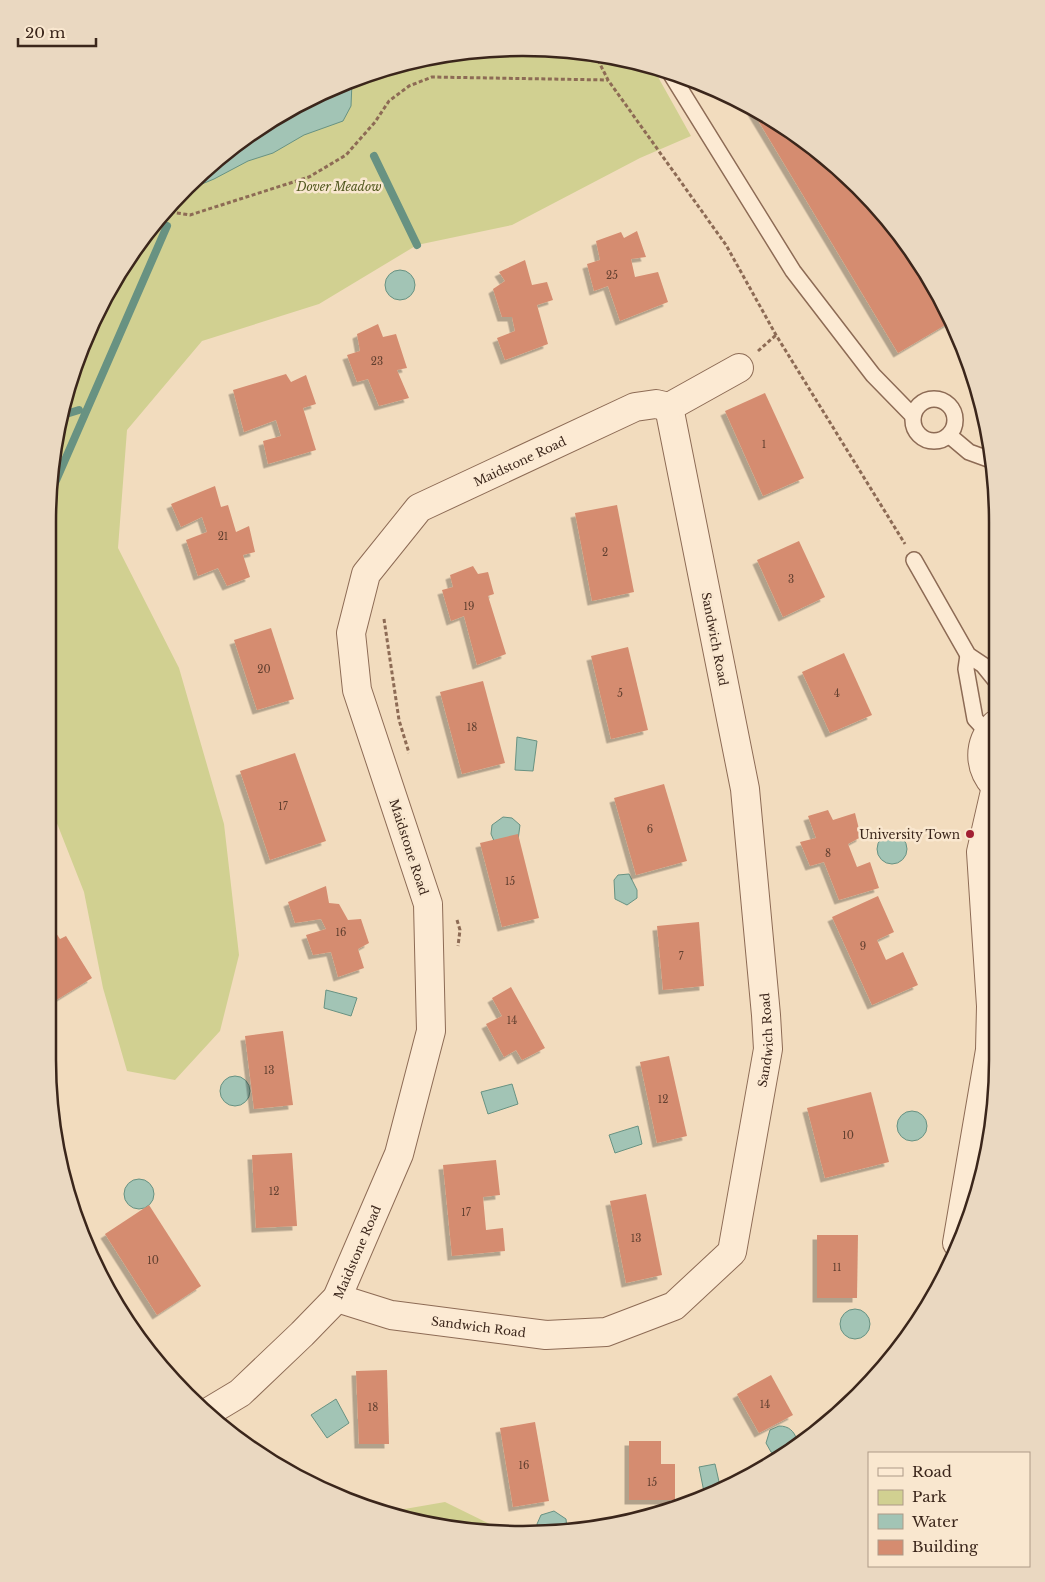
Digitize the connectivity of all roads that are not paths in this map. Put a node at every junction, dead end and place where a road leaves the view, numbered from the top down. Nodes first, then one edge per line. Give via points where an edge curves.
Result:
1 (676, 83) edge
2 (738, 368) dead end
3 (669, 407) junction
4 (913, 416) junction
5 (950, 436) junction
6 (984, 458) edge
7 (914, 560) road end
8 (968, 655) junction
9 (989, 672) edge
10 (989, 727) edge
11 (989, 737) edge
12 (989, 779) edge
13 (989, 817) edge
14 (989, 965) edge
15 (989, 1057) edge
16 (970, 1184) edge
17 (966, 1204) edge
18 (337, 1298) junction
19 (214, 1409) edge

1 - 4 lane via 793,271 873,375
2 - 3 street
3 - 18 street, Maidstone Road via 656,404 635,407 418,508 366,574 351,632 357,690 428,904 431,1031 399,1154
3 - 18 street, Sandwich Road via 745,789 766,1015 768,1049 732,1252 674,1306 606,1332 546,1335 460,1325 391,1315
4 - 5 lane via 915,430 925,439 939,441
4 - 5 lane via 920,404 927,400 944,401 956,419
5 - 6 lane via 969,452
7 - 8 lane
8 - 9 lane
8 - 10 lane via 966,669 975,719
11 - 12 street via 982,755
13 - 14 street via 981,852
15 - 16 street
16 - 17 street
18 - 19 street, Maidstone Road via 240,1393

